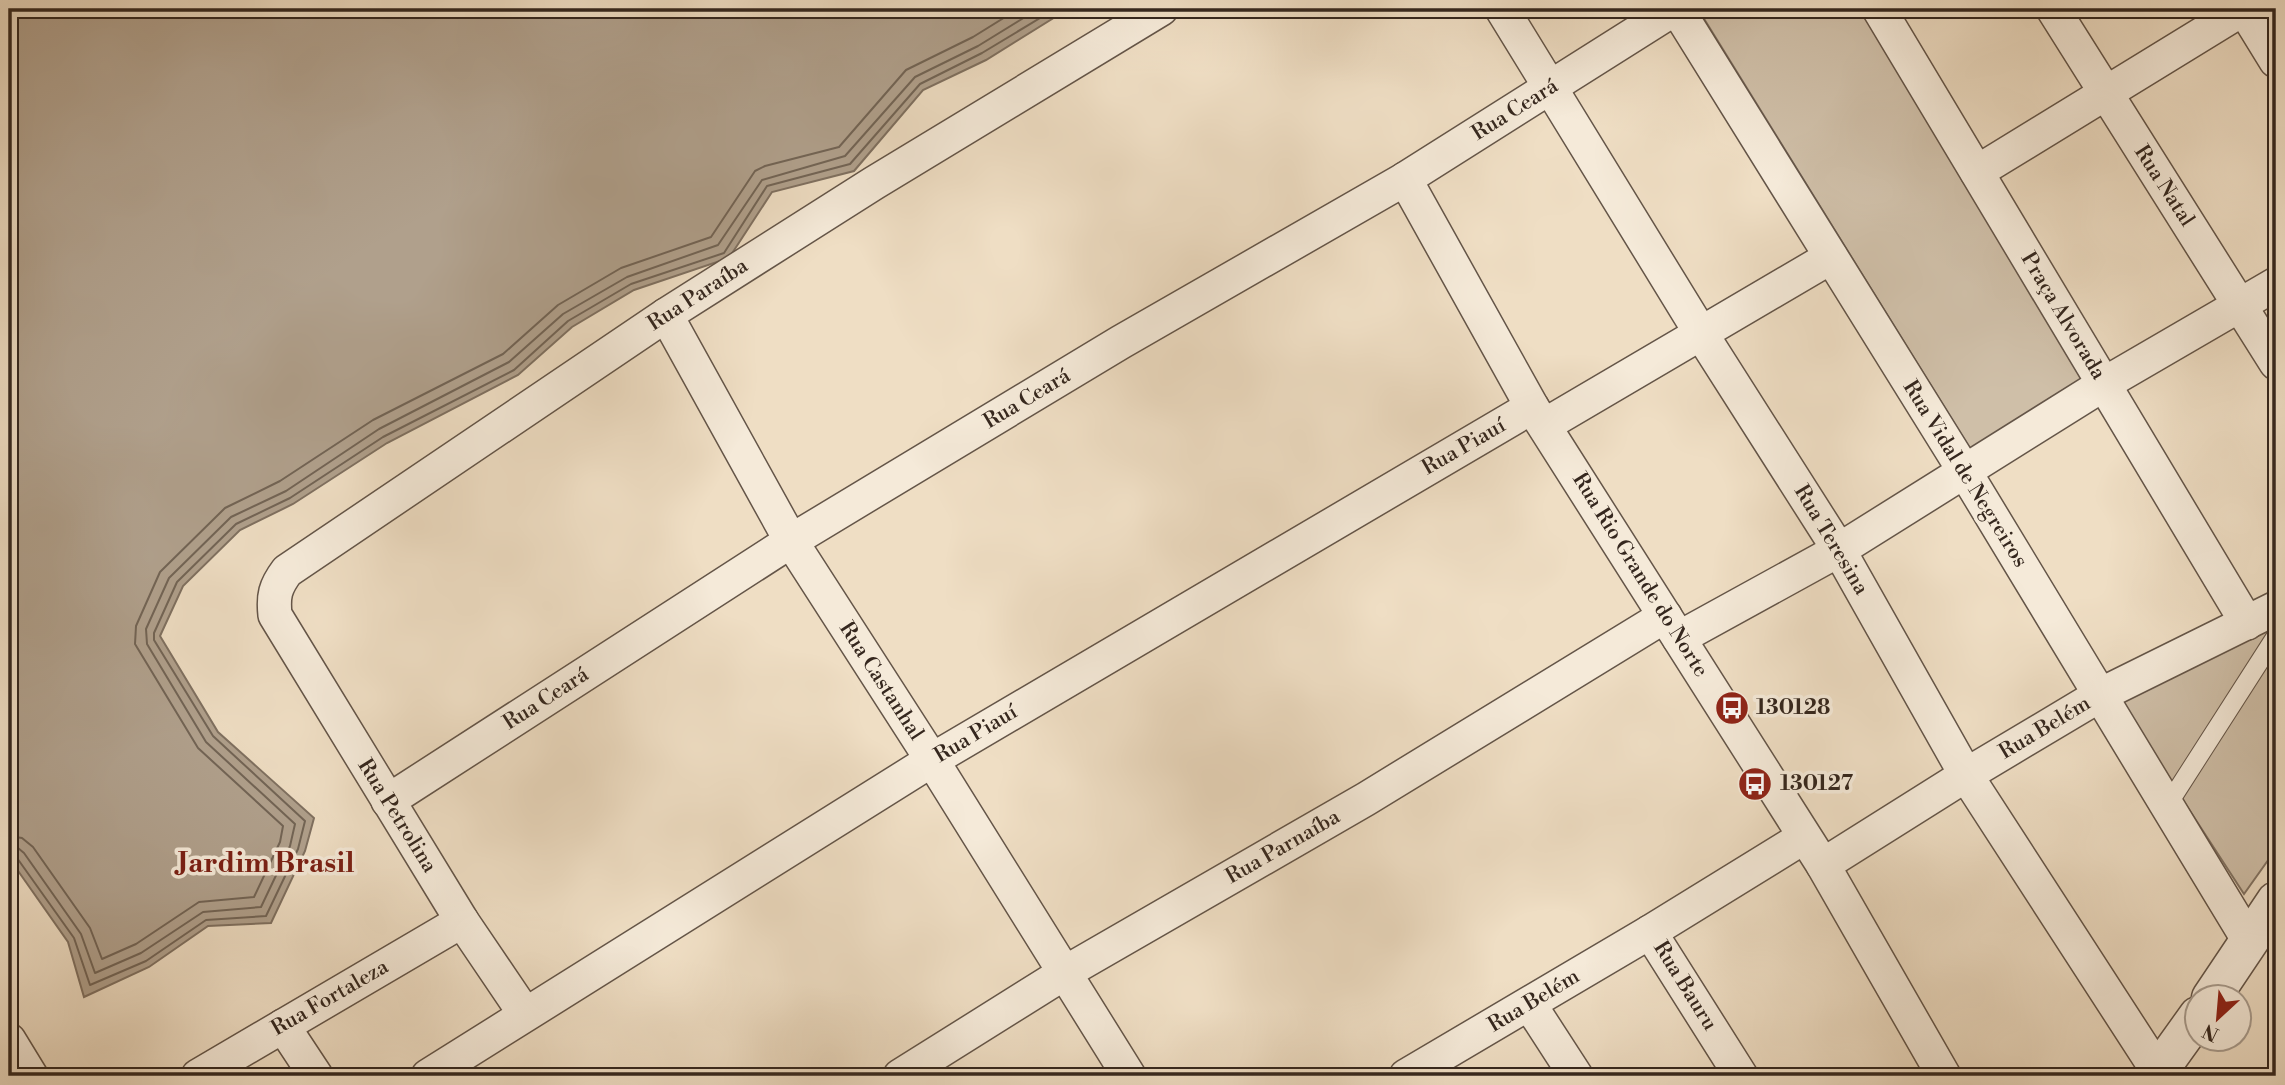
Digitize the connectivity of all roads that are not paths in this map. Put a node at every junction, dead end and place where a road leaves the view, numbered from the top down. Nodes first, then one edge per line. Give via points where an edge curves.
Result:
1 (1160, 9) edge
2 (1502, 9) edge
3 (1675, 9) edge
4 (1879, 9) edge
5 (2053, 9) edge
6 (2244, 9) edge
7 (2276, 61) edge
8 (1551, 88) junction
9 (2104, 93) junction
10 (1977, 172) junction
11 (1405, 179) junction
12 (1831, 257) junction
13 (2276, 284) edge
14 (2241, 305) junction
15 (666, 315) junction
16 (1702, 335) junction
17 (2276, 363) edge
18 (2104, 384) junction
19 (1539, 416) junction
20 (1965, 472) junction
21 (791, 541) junction
22 (1839, 550) junction
23 (2276, 608) edge
24 (275, 615) joint
25 (1672, 627) junction
26 (2262, 629) edge
27 (2101, 695) junction
28 (932, 760) junction
29 (1966, 775) junction
30 (388, 802) junction
31 (2167, 806) junction
32 (1804, 837) junction
33 (1823, 865) junction
34 (2276, 901) edge
35 (462, 921) junction
36 (1650, 932) junction
37 (2249, 941) junction
38 (1066, 972) junction
39 (2220, 984) edge
40 (1530, 1005) junction
41 (525, 1014) junction
42 (283, 1026) junction
43 (2184, 1036) edge
44 (9, 1040) edge
45 (2158, 1075) edge
46 (30, 1076) edge
47 (198, 1076) edge
48 (316, 1076) edge
49 (428, 1076) edge
50 (900, 1076) edge
51 (1129, 1076) edge
52 (1406, 1076) edge
53 (1576, 1076) edge
54 (1741, 1076) edge
55 (1944, 1076) edge

1 - 15 street, Rua Paraíba
2 - 8 street, Rua Teresina
3 - 8 street, Rua Ceará
3 - 12 street, Rua Vidal de Negreiros
4 - 10 street, Praça Alvorada
5 - 9 street, Rua Natal
6 - 7 street
6 - 9 street
8 - 11 street, Rua Ceará
8 - 16 street, Rua Teresina
9 - 10 street
9 - 14 street, Rua Natal
10 - 18 street, Praça Alvorada
11 - 19 street, Rua Rio Grande do Norte
11 - 21 street, Rua Ceará via 1121,342
12 - 16 street, Rua Piauí
12 - 20 street, Rua Vidal de Negreiros
13 - 14 street, Rua Parnaíba
14 - 17 street, Rua Natal
14 - 18 street, Rua Parnaíba
15 - 21 street, Rua Castanhal
15 - 24 street, Rua Paraíba via 287,571 273,596
16 - 19 street, Rua Piauí
16 - 22 street, Rua Teresina
18 - 20 street, Rua Parnaíba
18 - 26 street, Praça Alvorada
19 - 25 street, Rua Rio Grande do Norte
19 - 28 street, Rua Piauí
20 - 22 street, Rua Parnaíba
20 - 27 street, Rua Vidal de Negreiros
21 - 28 street, Rua Castanhal
21 - 30 street, Rua Ceará
22 - 25 street, Rua Parnaíba
22 - 29 street, Rua Teresina
23 - 26 street, Rua Belém
24 - 30 street, Rua Petrolina
25 - 32 street, Rua Rio Grande do Norte
25 - 38 street, Rua Parnaíba
26 - 27 street, Rua Belém
26 - 31 lane
27 - 29 street, Rua Belém
27 - 31 street, Rua Vidal de Negreiros
28 - 38 street, Rua Castanhal
28 - 41 street, Rua Piauí
29 - 33 street, Rua Belém
29 - 45 street, Rua Teresina
30 - 35 street, Rua Petrolina
31 - 37 street, Rua Vidal de Negreiros
32 - 33 street, Rua Rio Grande do Norte
32 - 36 street, Rua Belém
33 - 55 street, Rua Rio Grande do Norte
34 - 37 street
35 - 41 street, Rua Petrolina
35 - 42 street, Rua Fortaleza
36 - 40 street, Rua Belém
36 - 54 street, Rua Bauru
37 - 39 street
38 - 50 street, Rua Parnaíba
38 - 51 street, Rua Castanhal
40 - 52 street, Rua Belém
40 - 53 street
41 - 49 street, Rua Piauí
42 - 47 street, Rua Fortaleza
42 - 48 street
43 - 45 street
44 - 46 street

